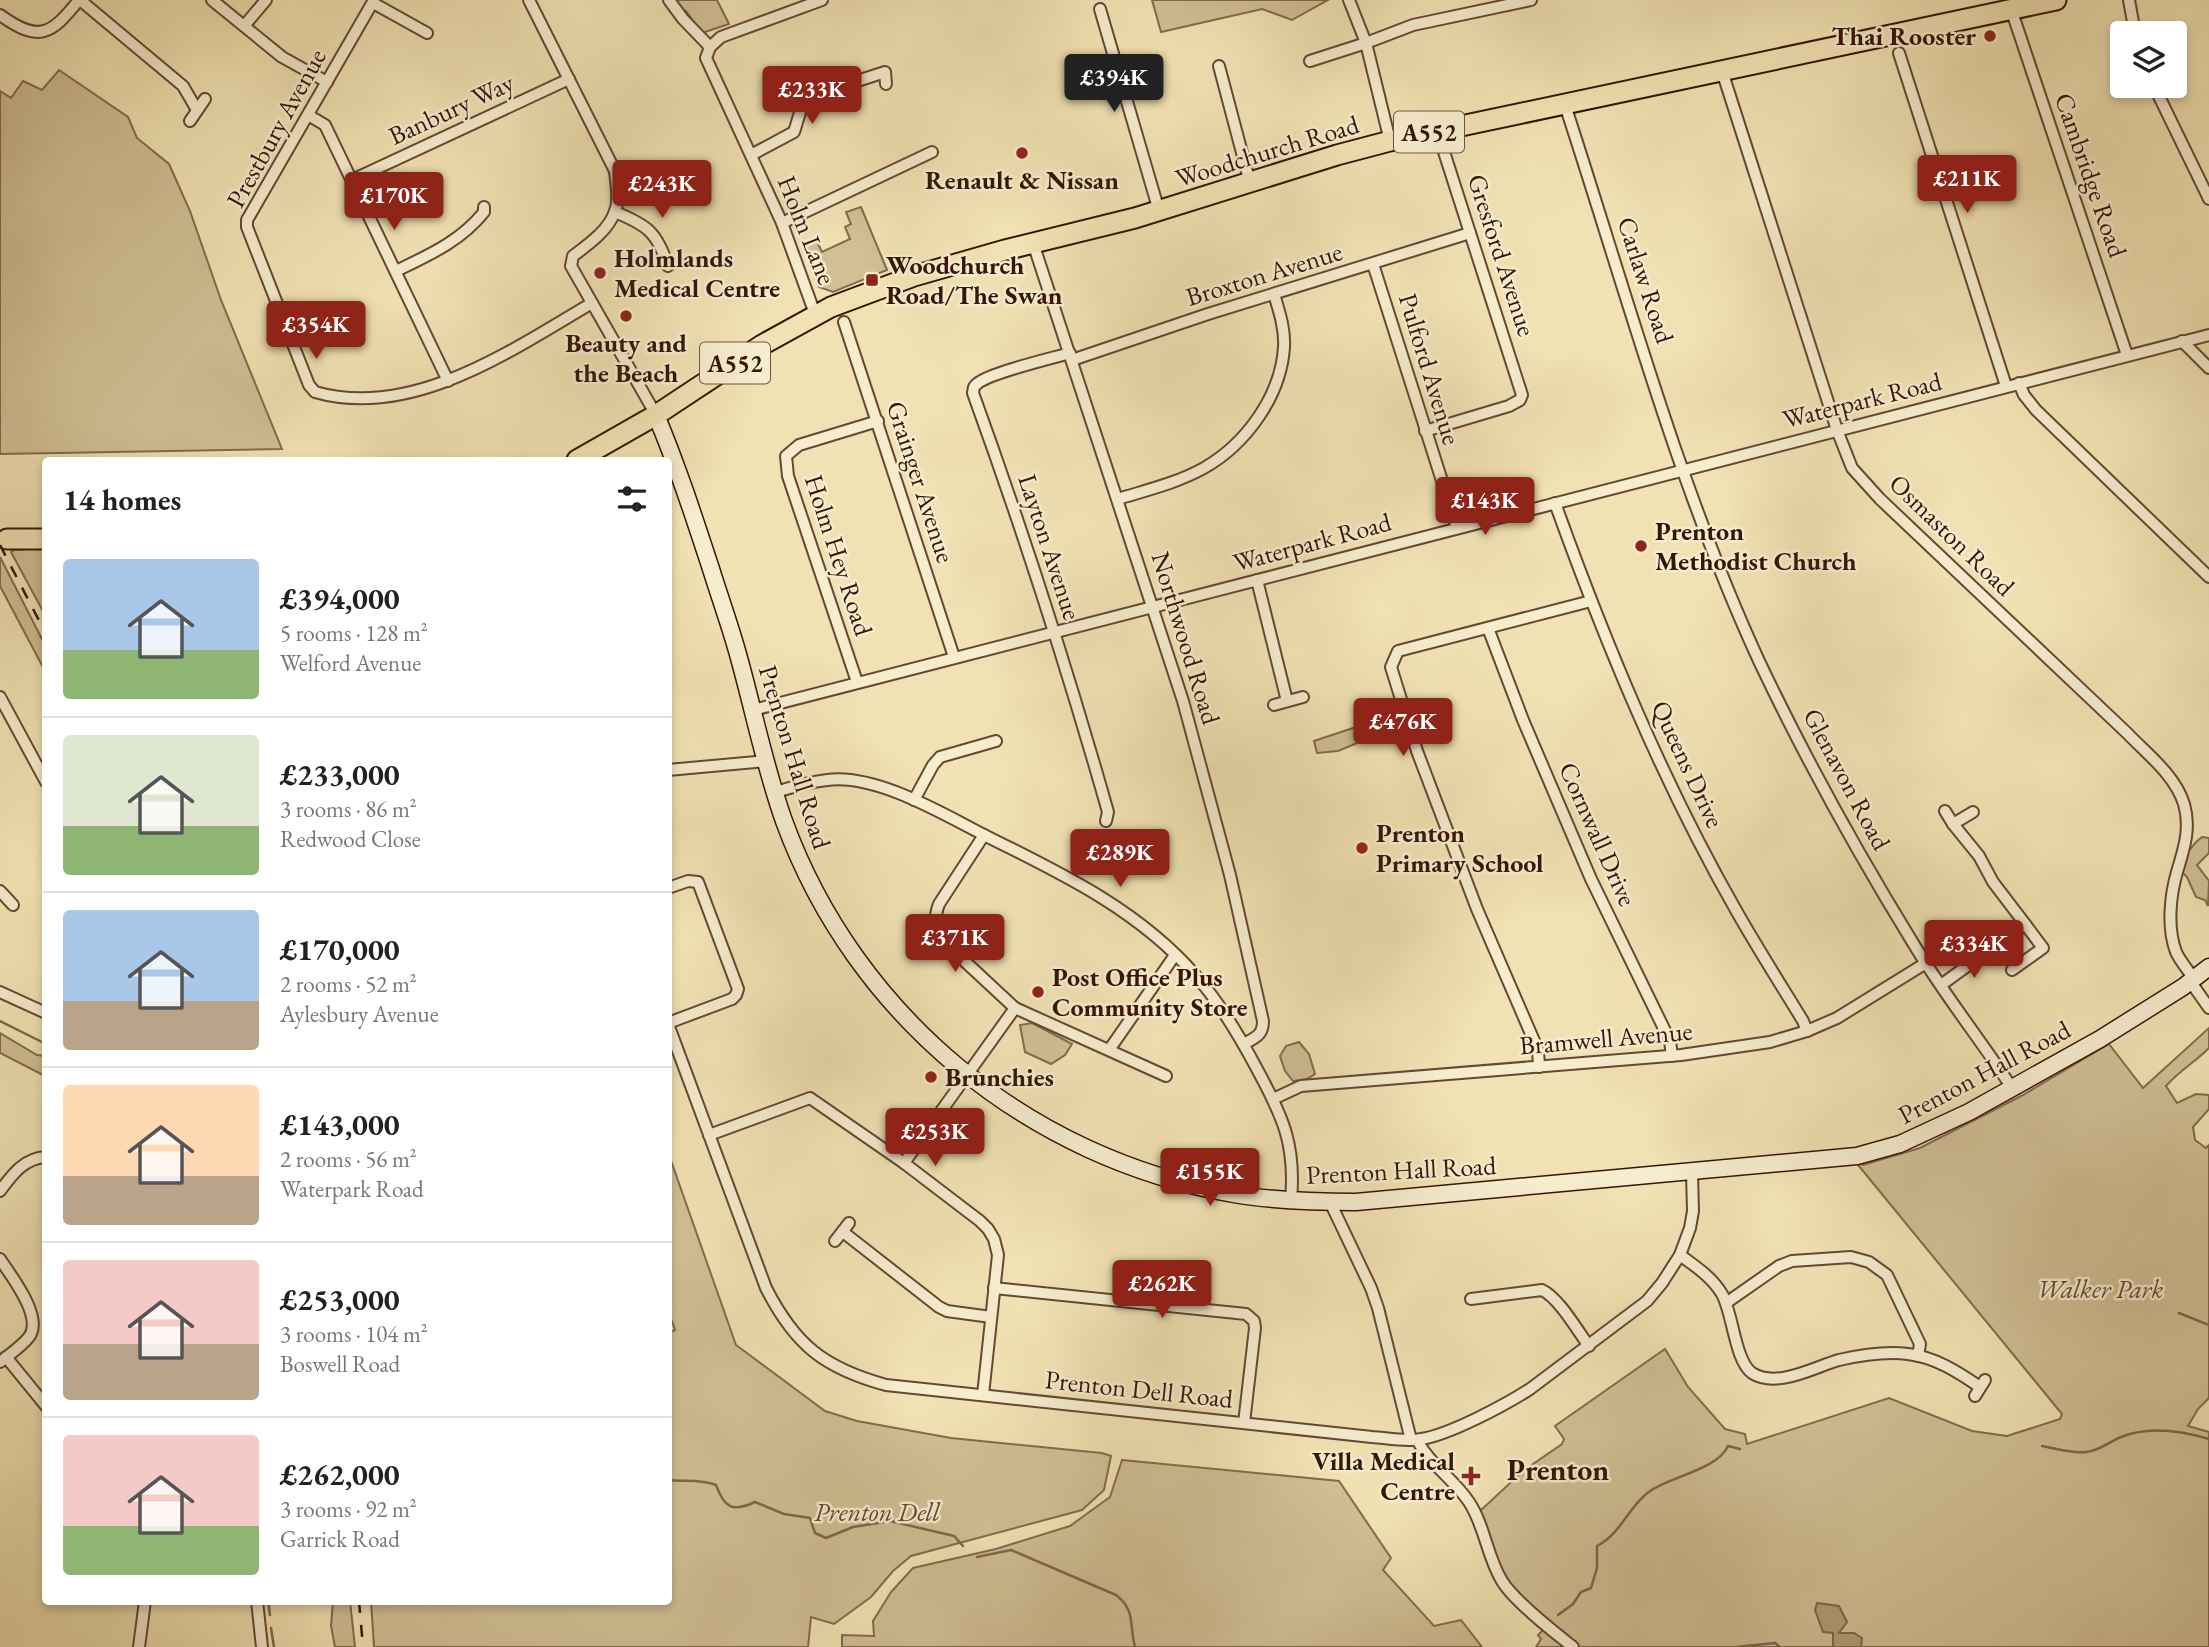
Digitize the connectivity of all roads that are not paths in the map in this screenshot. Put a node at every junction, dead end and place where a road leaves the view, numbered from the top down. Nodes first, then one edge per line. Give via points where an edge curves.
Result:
1 (79, 0) edge
2 (212, 0) edge
3 (266, 0) edge
4 (529, 0) edge
5 (669, 0) edge
6 (822, 0) edge
7 (1349, 0) edge
8 (1531, 0) edge
9 (2056, 0) edge
10 (2129, 0) edge
11 (374, 1) edge
12 (1100, 9) dead end
13 (2011, 9) junction
14 (0, 15) edge
15 (2133, 21) edge
16 (244, 26) junction
17 (428, 33) dead end
18 (1366, 43) junction
19 (710, 47) junction
20 (1899, 53) dead end
21 (1310, 61) dead end
22 (1219, 66) dead end
23 (1722, 71) junction
24 (569, 79) junction
25 (327, 82) junction
26 (886, 84) dead end
27 (2160, 98) edge
28 (205, 99) dead end
29 (1566, 105) junction
30 (197, 110) junction
31 (307, 115) junction
32 (190, 121) dead end
33 (1437, 130) junction
34 (1390, 141) junction
35 (932, 152) dead end
36 (751, 155) junction
37 (352, 180) junction
38 (1250, 183) junction
39 (2209, 199) edge
40 (486, 210) dead end
41 (1159, 211) junction
42 (615, 212) junction
43 (782, 223) junction
44 (1470, 233) junction
45 (1033, 243) junction
46 (1373, 264) junction
47 (669, 267) dead end
48 (396, 271) junction
49 (1274, 294) junction
50 (592, 303) junction
51 (815, 313) junction
52 (844, 321) dead end
53 (2209, 335) edge
54 (2182, 341) junction
55 (2126, 355) junction
56 (1071, 356) junction
57 (2209, 368) edge
58 (448, 381) junction
59 (2019, 383) junction
60 (2006, 386) junction
61 (656, 415) junction
62 (878, 421) junction
63 (1837, 430) junction
64 (1424, 431) junction
65 (582, 457) edge
66 (671, 457) edge
67 (672, 459) edge
68 (1682, 469) junction
69 (1118, 499) junction
70 (1555, 503) junction
71 (1457, 528) junction
72 (42, 538) edge
73 (7, 539) dead end
74 (2209, 577) edge
75 (1257, 580) junction
76 (1591, 601) junction
77 (1153, 607) junction
78 (1488, 628) junction
79 (1054, 632) junction
80 (954, 657) junction
81 (857, 682) junction
82 (0, 697) edge
83 (1303, 697) dead end
84 (1287, 701) junction
85 (1274, 705) dead end
86 (753, 710) junction
87 (989, 755) dead end
88 (766, 761) junction
89 (672, 770) edge
90 (42, 775) edge
91 (776, 792) junction
92 (914, 800) junction
93 (1945, 811) dead end
94 (1973, 812) dead end
95 (1106, 821) dead end
96 (1953, 824) junction
97 (984, 835) junction
98 (672, 887) edge
99 (0, 891) edge
100 (13, 905) dead end
101 (2025, 924) junction
102 (1175, 955) junction
103 (1926, 963) junction
104 (2209, 967) edge
105 (2012, 970) dead end
106 (2190, 981) junction
107 (1941, 985) junction
108 (0, 992) edge
109 (1015, 1008) junction
110 (2209, 1008) edge
111 (42, 1011) edge
112 (672, 1022) edge
113 (1807, 1031) junction
114 (672, 1034) edge
115 (1244, 1044) junction
116 (1109, 1050) junction
117 (1672, 1056) junction
118 (1539, 1068) junction
119 (967, 1073) junction
120 (1166, 1076) dead end
121 (2012, 1087) junction
122 (1273, 1099) junction
123 (709, 1135) junction
124 (42, 1157) edge
125 (904, 1163) junction
126 (1692, 1172) junction
127 (0, 1191) edge
128 (1291, 1200) junction
129 (1330, 1202) junction
130 (842, 1232) dead end
131 (1679, 1255) junction
132 (0, 1259) edge
133 (994, 1288) junction
134 (1471, 1298) dead end
135 (1726, 1303) junction
136 (991, 1318) junction
137 (34, 1329) junction
138 (42, 1333) edge
139 (1588, 1346) junction
140 (1918, 1356) junction
141 (3, 1359) edge
142 (1980, 1388) dead end
143 (983, 1395) junction
144 (42, 1402) edge
145 (1244, 1423) junction
146 (1414, 1440) junction
147 (144, 1605) edge
148 (257, 1605) edge
149 (139, 1647) edge
150 (262, 1647) edge
151 (1573, 1647) edge

1 - 14 street via 62,21 44,31 21,30
1 - 30 street via 183,86
2 - 16 street
3 - 16 street
4 - 24 street
5 - 19 street
6 - 19 street via 721,37
7 - 18 street
8 - 18 street via 1413,25
9 - 13 highway, Woodchurch Road / A552
10 - 15 street
11 - 17 street
11 - 25 street, Prestbury Avenue
12 - 41 street
13 - 23 highway, Woodchurch Road / A552
13 - 55 street, Cambridge Road
16 - 25 street via 282,57
18 - 21 street
18 - 34 street
19 - 36 street, Holm Lane via 706,58
20 - 60 street
22 - 38 street
23 - 29 highway, Woodchurch Road / A552
23 - 63 street, Osmaston Road
24 - 37 street, Banbury Way
24 - 42 street via 615,171
25 - 31 street, Prestbury Avenue
26 - 36 street via 885,72 802,106 794,132
27 - 39 street
28 - 30 street
29 - 33 highway, Woodchurch Road / A552
29 - 68 street, Carlaw Road
30 - 32 street
31 - 37 street via 325,125
31 - 58 street, Prestbury Avenue via 250,212 247,227 309,385 330,396 372,397 429,389
33 - 34 highway, Woodchurch Road / A552
33 - 44 street, Gresford Avenue
34 - 38 highway, Woodchurch Road / A552
35 - 43 street
36 - 43 street, Holm Lane
37 - 48 street
38 - 41 highway, Woodchurch Road / A552
40 - 48 street via 450,244
41 - 45 highway, Woodchurch Road / A552
42 - 47 street via 657,237
42 - 50 street via 595,240 573,256 571,267
43 - 51 street, Holm Lane
44 - 46 street, Broxton Avenue
44 - 64 street, Gresford Avenue via 1522,395 1509,406
45 - 51 highway, Woodchurch Road / A552 via 914,276
45 - 56 street, Northwood Road
46 - 49 street, Broxton Avenue
46 - 64 street, Pulford Avenue
48 - 58 street
49 - 56 street, Broxton Avenue
49 - 69 street via 1284,346 1280,370 1250,428 1204,468
50 - 58 street, Prestbury Avenue
50 - 61 street
51 - 61 highway, Woodchurch Road / A552
52 - 62 street, Grainger Avenue
53 - 54 street, Waterpark Road
54 - 55 street, Waterpark Road
54 - 57 street
55 - 59 street, Waterpark Road
56 - 69 street, Northwood Road
56 - 79 street, Layton Avenue via 991,377 978,383 973,393
59 - 60 street, Waterpark Road
59 - 74 street via 2036,410
60 - 63 street, Waterpark Road
61 - 65 highway, Woodchurch Road / A552
61 - 66 street, Prenton Hall Road
62 - 80 street, Grainger Avenue
62 - 81 street, Holm Hey Road via 799,445 786,456 788,476
63 - 68 street, Waterpark Road
63 - 106 street, Osmaston Road via 1852,468 1880,499 2127,733 2176,786 2184,803 2187,834 2171,898 2171,919 2176,950
64 - 71 street, Pulford Avenue
67 - 86 street, Prenton Hall Road
68 - 70 street, Waterpark Road
68 - 103 street, Glenavon Road via 1715,559 1765,672 1822,786
69 - 77 street, Northwood Road
70 - 71 street, Waterpark Road
70 - 76 street, Queens Drive
71 - 75 street, Waterpark Road
72 - 73 highway
75 - 77 street, Waterpark Road
75 - 84 street
76 - 78 street
76 - 113 street, Queens Drive via 1700,842
77 - 79 street, Waterpark Road
77 - 115 street, Northwood Road via 1206,783 1264,1021 1261,1034
78 - 117 street, Cornwall Drive via 1591,879 1670,1041
78 - 118 street via 1398,651 1391,667 1417,751 1477,909 1538,1050
79 - 80 street, Waterpark Road
79 - 95 street, Layton Avenue via 1106,806
80 - 81 street, Waterpark Road
81 - 86 street, Waterpark Road
82 - 90 street
83 - 84 street
84 - 85 street
86 - 88 street, Prenton Hall Road
87 - 92 street via 991,742 940,757
88 - 89 street
88 - 91 street, Prenton Hall Road
91 - 92 street via 830,779 870,783
91 - 119 street, Prenton Hall Road via 820,902 857,961 923,1037
92 - 97 street
93 - 96 street
94 - 96 street
96 - 101 street
97 - 102 street via 1106,899
97 - 109 street via 939,904 936,931
98 - 112 street via 698,882 737,989 732,999
99 - 100 street
101 - 105 street via 2043,948
101 - 107 street
102 - 115 street via 1196,976
102 - 116 street
103 - 107 street, Glenavon Road
103 - 113 street, Bramwell Avenue via 1838,1018
104 - 106 street, Prenton Hall Road
106 - 110 street, Osmaston Road
106 - 121 street, Prenton Hall Road via 2100,1039
107 - 121 street, Glenavon Road
108 - 111 street
109 - 116 street
109 - 119 street
113 - 117 street, Bramwell Avenue via 1770,1042
114 - 123 street, Prenton Dell Road
115 - 122 street
116 - 120 street
117 - 118 street, Bramwell Avenue
118 - 122 street, Bramwell Avenue via 1301,1086
119 - 125 street
119 - 128 street, Prenton Hall Road via 993,1096 1051,1132 1131,1167 1233,1194
121 - 126 street, Prenton Hall Road via 1969,1112 1857,1156
122 - 128 street via 1290,1144
123 - 125 street via 810,1098
123 - 143 street, Prenton Dell Road via 766,1288 794,1335 837,1368 860,1378
124 - 127 street via 26,1162
125 - 133 street via 988,1228 997,1246
126 - 129 street, Prenton Hall Road
126 - 131 street, Prenton Dell Road via 1693,1211
128 - 129 street, Prenton Hall Road
129 - 146 street via 1378,1308
130 - 136 street via 939,1307
131 - 135 street via 1714,1283
131 - 139 street, Prenton Dell Road via 1647,1301
132 - 137 street via 28,1304
133 - 136 street
133 - 145 street via 1245,1314 1255,1328
134 - 139 street via 1548,1292
135 - 140 street via 1743,1361 1761,1377 1790,1376 1863,1355
135 - 140 street via 1792,1261 1851,1257 1887,1275 1920,1344
136 - 143 street
137 - 138 street
137 - 141 street
139 - 146 street, Prenton Dell Road via 1513,1400 1437,1436
140 - 142 street via 1957,1371
141 - 144 street
143 - 145 street, Prenton Dell Road
145 - 146 street, Prenton Dell Road
146 - 151 street via 1466,1498 1501,1580
147 - 149 street
148 - 150 street

